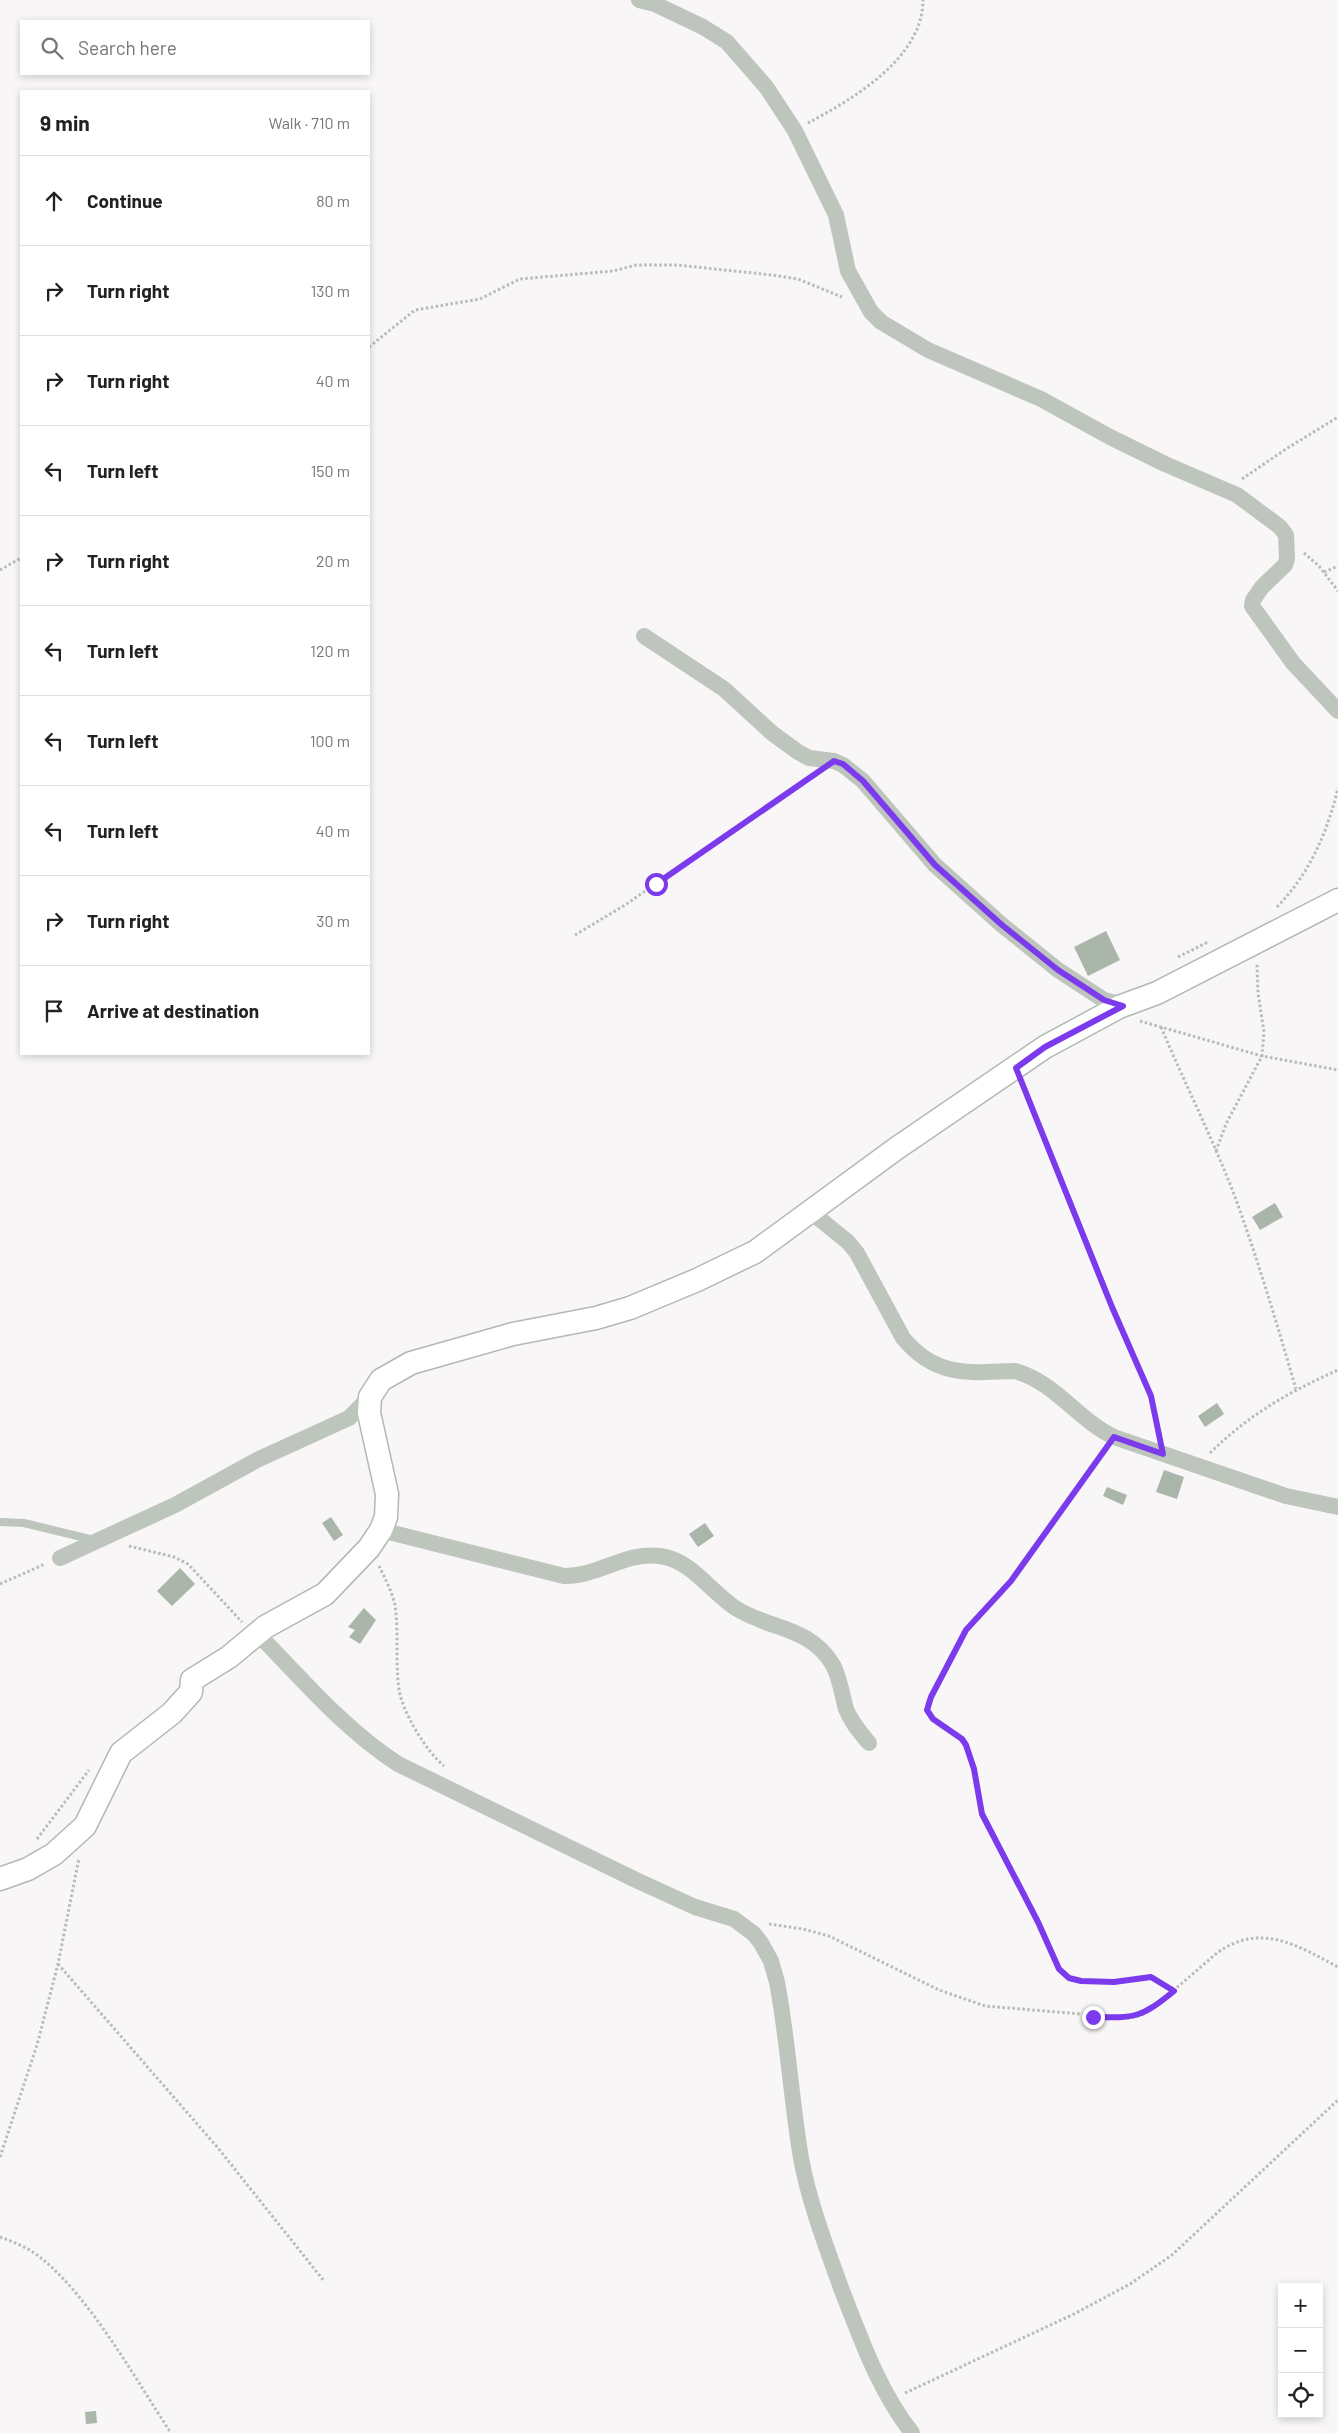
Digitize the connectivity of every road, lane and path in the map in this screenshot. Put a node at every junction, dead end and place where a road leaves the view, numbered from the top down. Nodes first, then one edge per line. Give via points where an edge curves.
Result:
1 (639, 0) edge
2 (923, 0) edge
3 (795, 131) junction
4 (871, 312) junction
5 (370, 346) edge
6 (1338, 417) edge
7 (1226, 491) junction
8 (1286, 535) junction
9 (20, 559) edge
10 (1338, 566) edge
11 (0, 570) edge
12 (1324, 572) junction
13 (1338, 591) edge
14 (644, 636) dead end
15 (1338, 711) edge
16 (834, 761) junction
17 (1338, 788) edge
18 (1338, 900) edge
19 (1274, 911) dead end
20 (575, 935) dead end
21 (1217, 938) dead end
22 (1256, 943) junction
23 (1176, 958) dead end
24 (1121, 1006) junction
25 (1161, 1027) junction
26 (1262, 1056) junction
27 (1016, 1068) junction
28 (1338, 1070) edge
29 (1216, 1152) junction
30 (810, 1212) junction
31 (1338, 1370) edge
32 (1296, 1388) junction
33 (370, 1397) junction
34 (1114, 1437) junction
35 (1163, 1454) junction
36 (1197, 1466) junction
37 (1338, 1507) edge
38 (0, 1522) edge
39 (102, 1539) junction
40 (375, 1539) junction
41 (60, 1558) joint
42 (0, 1584) edge
43 (255, 1634) junction
44 (869, 1743) dead end
45 (92, 1766) dead end
46 (445, 1767) dead end
47 (85, 1826) junction
48 (36, 1840) dead end
49 (0, 1879) edge
50 (734, 1920) junction
51 (58, 1964) junction
52 (1338, 1967) edge
53 (1174, 1991) junction
54 (1338, 2100) edge
55 (0, 2157) edge
56 (0, 2237) edge
57 (324, 2282) dead end
58 (888, 2401) junction
59 (171, 2433) edge
60 (912, 2433) edge

1 - 3 street via 654,4 727,42 767,88
2 - 3 path via 919,24 895,62 864,90
3 - 4 street via 836,215 848,272
4 - 5 path via 798,279 676,265 636,265 613,271 520,279 480,298 420,308 407,314
4 - 7 street via 890,329 928,350 1041,399 1110,438
6 - 7 path
7 - 8 street via 1237,495
8 - 12 path
8 - 15 street via 1285,565 1262,587 1252,606 1293,662
9 - 11 path
10 - 12 path
12 - 13 path
14 - 16 street via 724,689 798,752 809,758
16 - 20 path via 625,905
16 - 24 street via 843,764 863,781 935,865 1002,925 1073,980 1104,1000
17 - 19 path via 1324,838 1309,868
18 - 22 street
21 - 23 path
22 - 24 street via 1157,992
22 - 26 path via 1264,1032
24 - 25 path via 1138,1021
24 - 27 street via 1045,1047
25 - 26 path
25 - 29 path
26 - 28 path
26 - 29 path via 1226,1124
27 - 30 street via 897,1148
27 - 35 path via 1151,1396
29 - 32 path via 1271,1302
30 - 33 street via 755,1252 697,1280 630,1308 596,1318 512,1334 411,1362 382,1380
30 - 34 street via 857,1253 903,1338 921,1356 944,1369 969,1373 1015,1371 1030,1376 1055,1392 1095,1427
31 - 32 path
32 - 36 path via 1247,1420
33 - 39 street via 349,1418
33 - 40 street via 369,1413 387,1494 386,1517
34 - 35 street
34 - 53 path via 1011,1581 966,1630 927,1710 933,1719 966,1745 982,1814 1059,1969 1069,1978 1081,1981 1114,1982 1151,1977
35 - 36 street
36 - 37 street via 1286,1496
38 - 39 lane via 24,1523
39 - 41 street
39 - 43 path via 174,1557 188,1564
40 - 43 street via 325,1594
40 - 44 street via 564,1576 578,1576 647,1555 678,1562 733,1606 804,1636 819,1647 834,1666 853,1723
40 - 46 path via 395,1605 399,1692 421,1737
41 - 42 path
43 - 47 street via 229,1657 192,1680 191,1692 172,1713 121,1753
43 - 50 street via 345,1724 398,1764 638,1881 695,1907
45 - 48 path
47 - 49 street via 54,1854 28,1869
47 - 51 path
50 - 53 path via 803,1929 828,1936 939,1990 986,2006 1129,2018 1152,2009
50 - 58 street via 754,1934 771,1961 779,1990 801,2159 809,2194 860,2338
51 - 55 path
51 - 57 path via 218,2148
52 - 53 path via 1284,1941 1247,1939 1228,1945
54 - 58 path via 1172,2256 1074,2314
56 - 59 path via 40,2257 59,2275 92,2315
58 - 60 street

